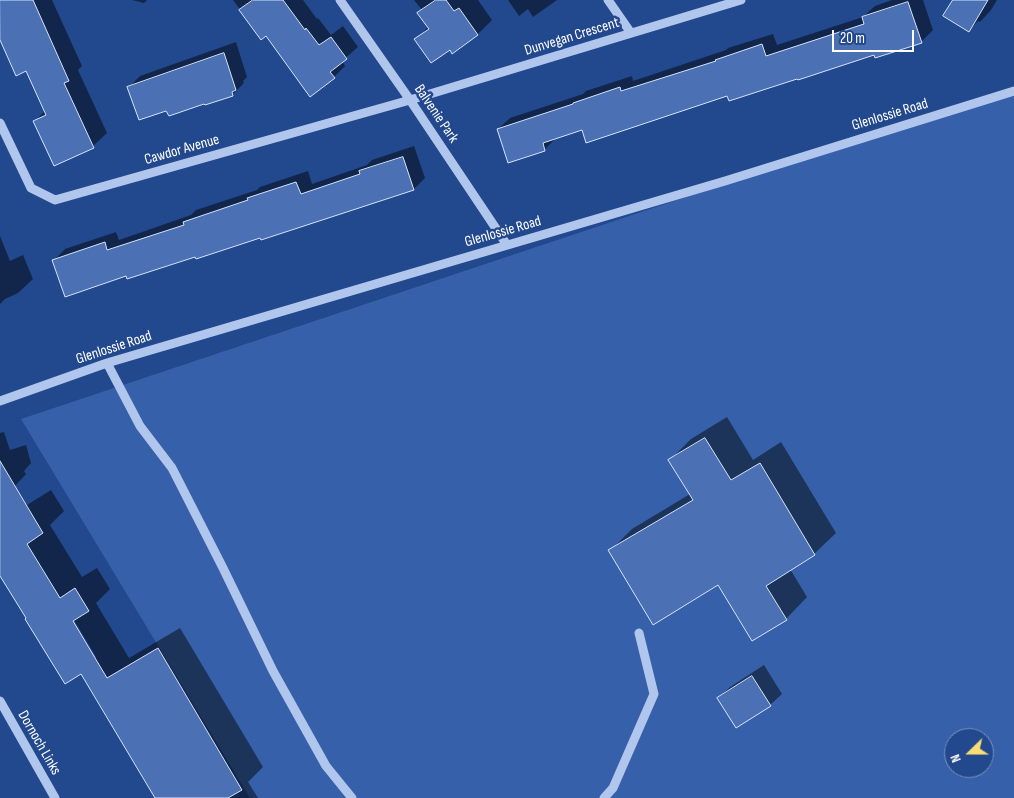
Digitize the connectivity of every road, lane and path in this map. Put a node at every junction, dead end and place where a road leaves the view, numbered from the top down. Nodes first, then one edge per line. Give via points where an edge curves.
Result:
1 (340, 0) edge
2 (608, 0) edge
3 (741, 0) edge
4 (630, 33) junction
5 (1014, 91) edge
6 (410, 100) junction
7 (0, 123) edge
8 (507, 246) junction
9 (107, 363) junction
10 (0, 401) edge
11 (639, 633) dead end
12 (0, 701) edge
13 (55, 798) edge
14 (352, 798) edge
15 (604, 798) edge

1 - 6 street, Balvenie Park
2 - 4 street
3 - 4 street, Dunvegan Crescent
4 - 6 street, Dunvegan Crescent
5 - 8 street, Glenlossie Road
6 - 7 street, Cawdor Avenue via 55,200 31,188
6 - 8 street, Balvenie Park
8 - 9 street, Glenlossie Road
9 - 10 street, Glenlossie Road
9 - 14 street via 140,426 172,468 272,672 326,766
11 - 15 street via 654,694 613,788
12 - 13 street, Dornoch Links

